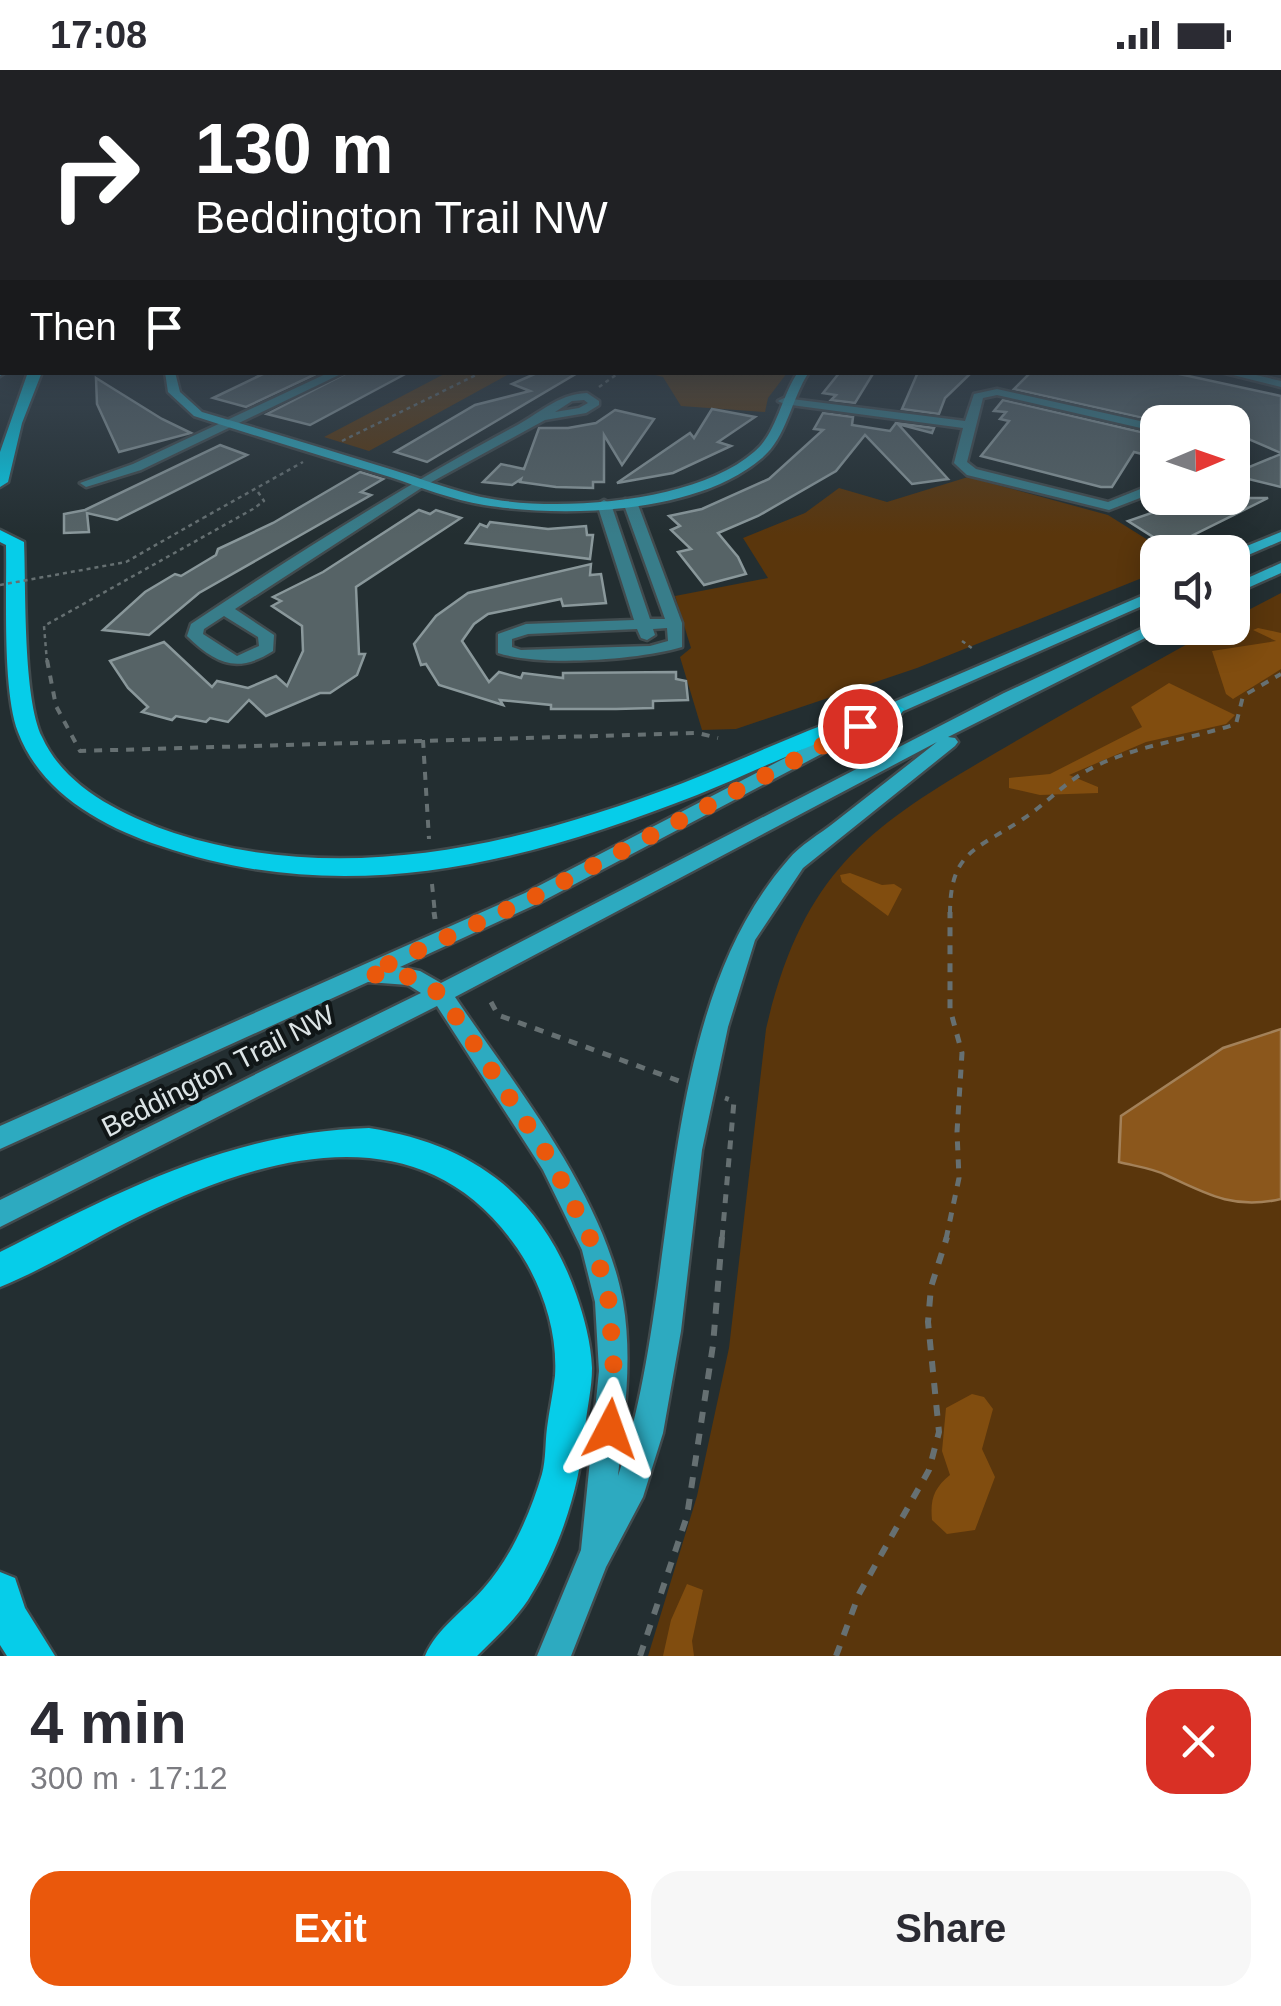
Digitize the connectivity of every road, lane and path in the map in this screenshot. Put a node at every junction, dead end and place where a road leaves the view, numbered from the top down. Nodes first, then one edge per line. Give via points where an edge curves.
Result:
1 (29, 387) edge
2 (171, 387) edge
3 (310, 387) edge
4 (452, 387) edge
5 (599, 387) edge
6 (794, 387) edge
7 (587, 396) joint
8 (783, 405) junction
9 (1140, 425) edge
10 (232, 426) junction
11 (966, 430) junction
12 (321, 452) junction
13 (0, 482) edge
14 (421, 482) junction
15 (86, 484) dead end
16 (256, 489) junction
17 (1140, 493) edge
18 (630, 502) junction
19 (604, 504) junction
20 (0, 535) edge
21 (1281, 536) edge
22 (1250, 550) edge
23 (1281, 567) edge
24 (1250, 582) edge
25 (0, 585) edge
26 (1140, 601) edge
27 (224, 609) dead end
28 (674, 624) junction
29 (644, 625) junction
30 (1140, 636) edge
31 (962, 641) dead end
32 (973, 649) dead end
33 (652, 651) junction
34 (1281, 674) edge
35 (893, 709) junction
36 (990, 710) junction
37 (718, 738) dead end
38 (422, 740) junction
39 (430, 865) junction
40 (435, 919) dead end
41 (367, 974) junction
42 (441, 994) junction
43 (3, 1136) edge
44 (0, 1214) edge
45 (0, 1270) edge
46 (594, 1557) junction
47 (0, 1593) edge
48 (33, 1656) edge
49 (447, 1656) edge
50 (554, 1656) edge
51 (836, 1656) edge

1 - 13 main road
2 - 10 main road via 198,414
3 - 10 street
4 - 12 path
5 - 7 path
6 - 8 main road
7 - 14 street via 595,404 542,418
8 - 11 street
8 - 18 main road via 761,453 729,476
9 - 11 street via 997,392 978,396
10 - 12 main road
10 - 15 street
11 - 17 street via 960,462 972,472 1109,506
12 - 14 main road
12 - 16 path
14 - 19 main road via 518,508
14 - 27 street
16 - 25 path, bridge via 126,562
16 - 38 path via 264,501 253,509 44,626 49,691 63,726 90,753
18 - 19 main road
18 - 28 street
19 - 29 street
20 - 39 main road via 14,542 22,716 38,750 69,788 105,816 233,860 314,869
21 - 22 main road
23 - 24 main road
26 - 35 main road, Beddington Trail NW
28 - 29 street
28 - 33 street via 676,644
29 - 33 street
29 - 33 street via 526,629 504,636 504,650 520,656
30 - 36 main road, Beddington Trail NW
31 - 32 path
34 - 51 path via 1243,696 1236,724 1145,745 1089,769 988,836 955,870 950,1009 962,1054 959,1178 928,1322 939,1432 929,1470 859,1594
35 - 39 main road via 583,827
35 - 41 main road, Beddington Trail NW via 532,898
36 - 42 main road, Beddington Trail NW
36 - 46 main road via 796,863 745,938 698,1105 648,1433 626,1497
37 - 38 path via 698,733
38 - 39 path
39 - 40 path
41 - 42 main road via 412,977
41 - 43 main road, Beddington Trail NW
42 - 44 main road, Beddington Trail NW
42 - 46 main road via 552,1162 595,1248 609,1302 614,1372
45 - 49 main road via 249,1156 371,1142 417,1150 486,1186 528,1228 559,1286 573,1360 562,1472 514,1584
46 - 50 main road
47 - 48 main road via 7,1618

